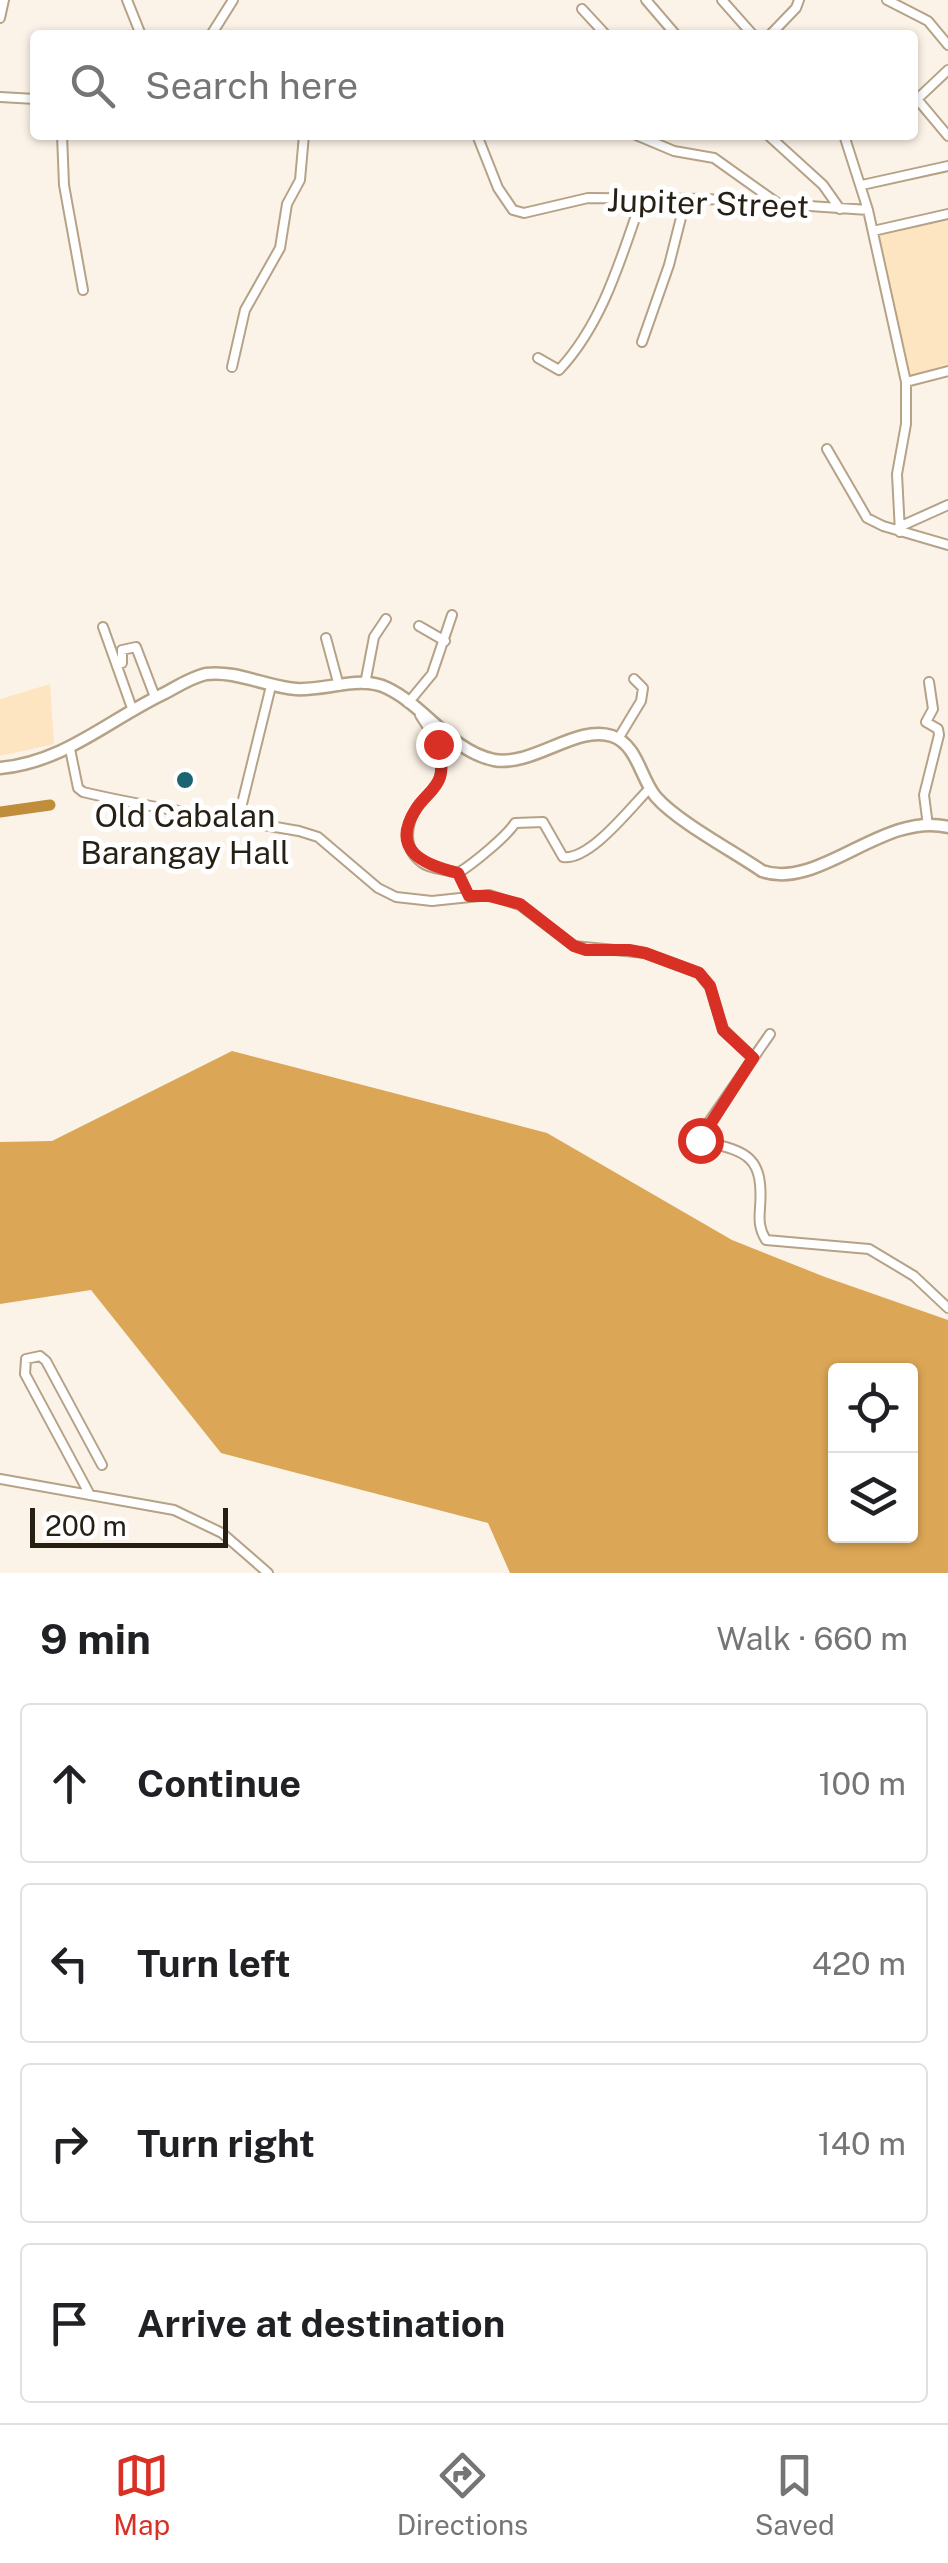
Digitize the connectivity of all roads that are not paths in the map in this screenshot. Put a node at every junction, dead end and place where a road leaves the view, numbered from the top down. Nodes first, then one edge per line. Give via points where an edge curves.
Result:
1 (4, 0) edge
2 (127, 0) edge
3 (233, 0) edge
4 (646, 0) edge
5 (722, 0) edge
6 (887, 0) edge
7 (799, 2) edge
8 (582, 10) dead end
9 (0, 18) edge
10 (139, 30) edge
11 (215, 30) edge
12 (601, 30) edge
13 (672, 30) edge
14 (749, 30) edge
15 (774, 30) edge
16 (948, 44) edge
17 (948, 70) edge
18 (0, 97) edge
19 (918, 98) edge
20 (30, 100) edge
21 (918, 104) edge
22 (948, 136) edge
23 (62, 140) edge
24 (304, 140) edge
25 (480, 140) edge
26 (648, 140) edge
27 (773, 140) edge
28 (846, 140) edge
29 (948, 166) edge
30 (862, 185) junction
31 (642, 198) junction
32 (686, 198) junction
33 (780, 204) junction
34 (840, 208) junction
35 (868, 210) junction
36 (948, 214) edge
37 (873, 231) junction
38 (83, 290) dead end
39 (642, 342) dead end
40 (538, 358) dead end
41 (232, 366) dead end
42 (948, 371) edge
43 (906, 382) junction
44 (827, 449) dead end
45 (948, 505) edge
46 (899, 530) junction
47 (948, 545) edge
48 (452, 615) dead end
49 (386, 618) dead end
50 (419, 626) dead end
51 (103, 627) dead end
52 (326, 638) dead end
53 (445, 641) junction
54 (122, 663) dead end
55 (634, 679) dead end
56 (928, 682) dead end
57 (365, 684) junction
58 (271, 686) junction
59 (339, 686) junction
60 (155, 698) junction
61 (412, 707) junction
62 (133, 710) junction
63 (618, 739) junction
64 (70, 750) junction
65 (0, 768) edge
66 (650, 788) junction
67 (238, 820) junction
68 (928, 826) junction
69 (948, 828) edge
70 (458, 873) junction
71 (469, 896) junction
72 (770, 1034) dead end
73 (753, 1058) junction
74 (948, 1308) edge
75 (102, 1464) dead end
76 (0, 1479) edge
77 (90, 1495) junction
78 (268, 1573) edge

1 - 9 street
2 - 10 street
3 - 11 street
4 - 13 street
5 - 14 street
6 - 16 street via 928,21
7 - 15 street
8 - 12 street
17 - 19 street
18 - 20 street
21 - 22 street
23 - 38 street
24 - 41 street via 300,180 287,204 280,248 245,310
25 - 31 street, Jupiter Street via 513,210 535,212 588,198
26 - 33 street via 714,158
27 - 34 street
28 - 30 street
29 - 30 street
30 - 35 street
31 - 32 street, Jupiter Street
31 - 40 street via 610,291 587,332 559,370
32 - 33 street, Jupiter Street
32 - 39 street
33 - 34 street, Jupiter Street
34 - 35 street, Jupiter Street
35 - 37 street
36 - 37 street
37 - 43 street
42 - 43 street
43 - 46 street
44 - 46 street via 862,513
45 - 46 street
46 - 47 street
48 - 53 street
49 - 57 street via 374,637
50 - 53 street
51 - 62 street
52 - 59 street
53 - 61 street
54 - 60 street via 122,650 136,647
55 - 63 street via 643,688 641,701
56 - 68 street via 933,710 926,722 940,734 924,795
57 - 59 highway
57 - 61 highway via 389,689
58 - 59 highway
58 - 60 highway via 210,674
58 - 67 street
60 - 62 highway
61 - 63 highway via 493,760 515,760 594,735
61 - 70 street via 438,744 442,772 415,810 408,844 422,863
62 - 64 highway
63 - 66 highway
64 - 65 highway
64 - 67 street via 83,792
66 - 68 highway via 665,806 762,871 783,876 857,845
66 - 70 street via 573,857 563,857 543,822 522,820
67 - 71 street via 318,837 396,897
68 - 69 highway
70 - 71 street
71 - 73 street via 520,904 574,946 645,953 699,973 710,986 723,1030
72 - 73 street
73 - 74 street via 700,1140 745,1153 759,1172 766,1240 869,1249 914,1276
75 - 77 street via 46,1361 26,1359 25,1374
76 - 77 street
77 - 78 street via 174,1510 206,1524

